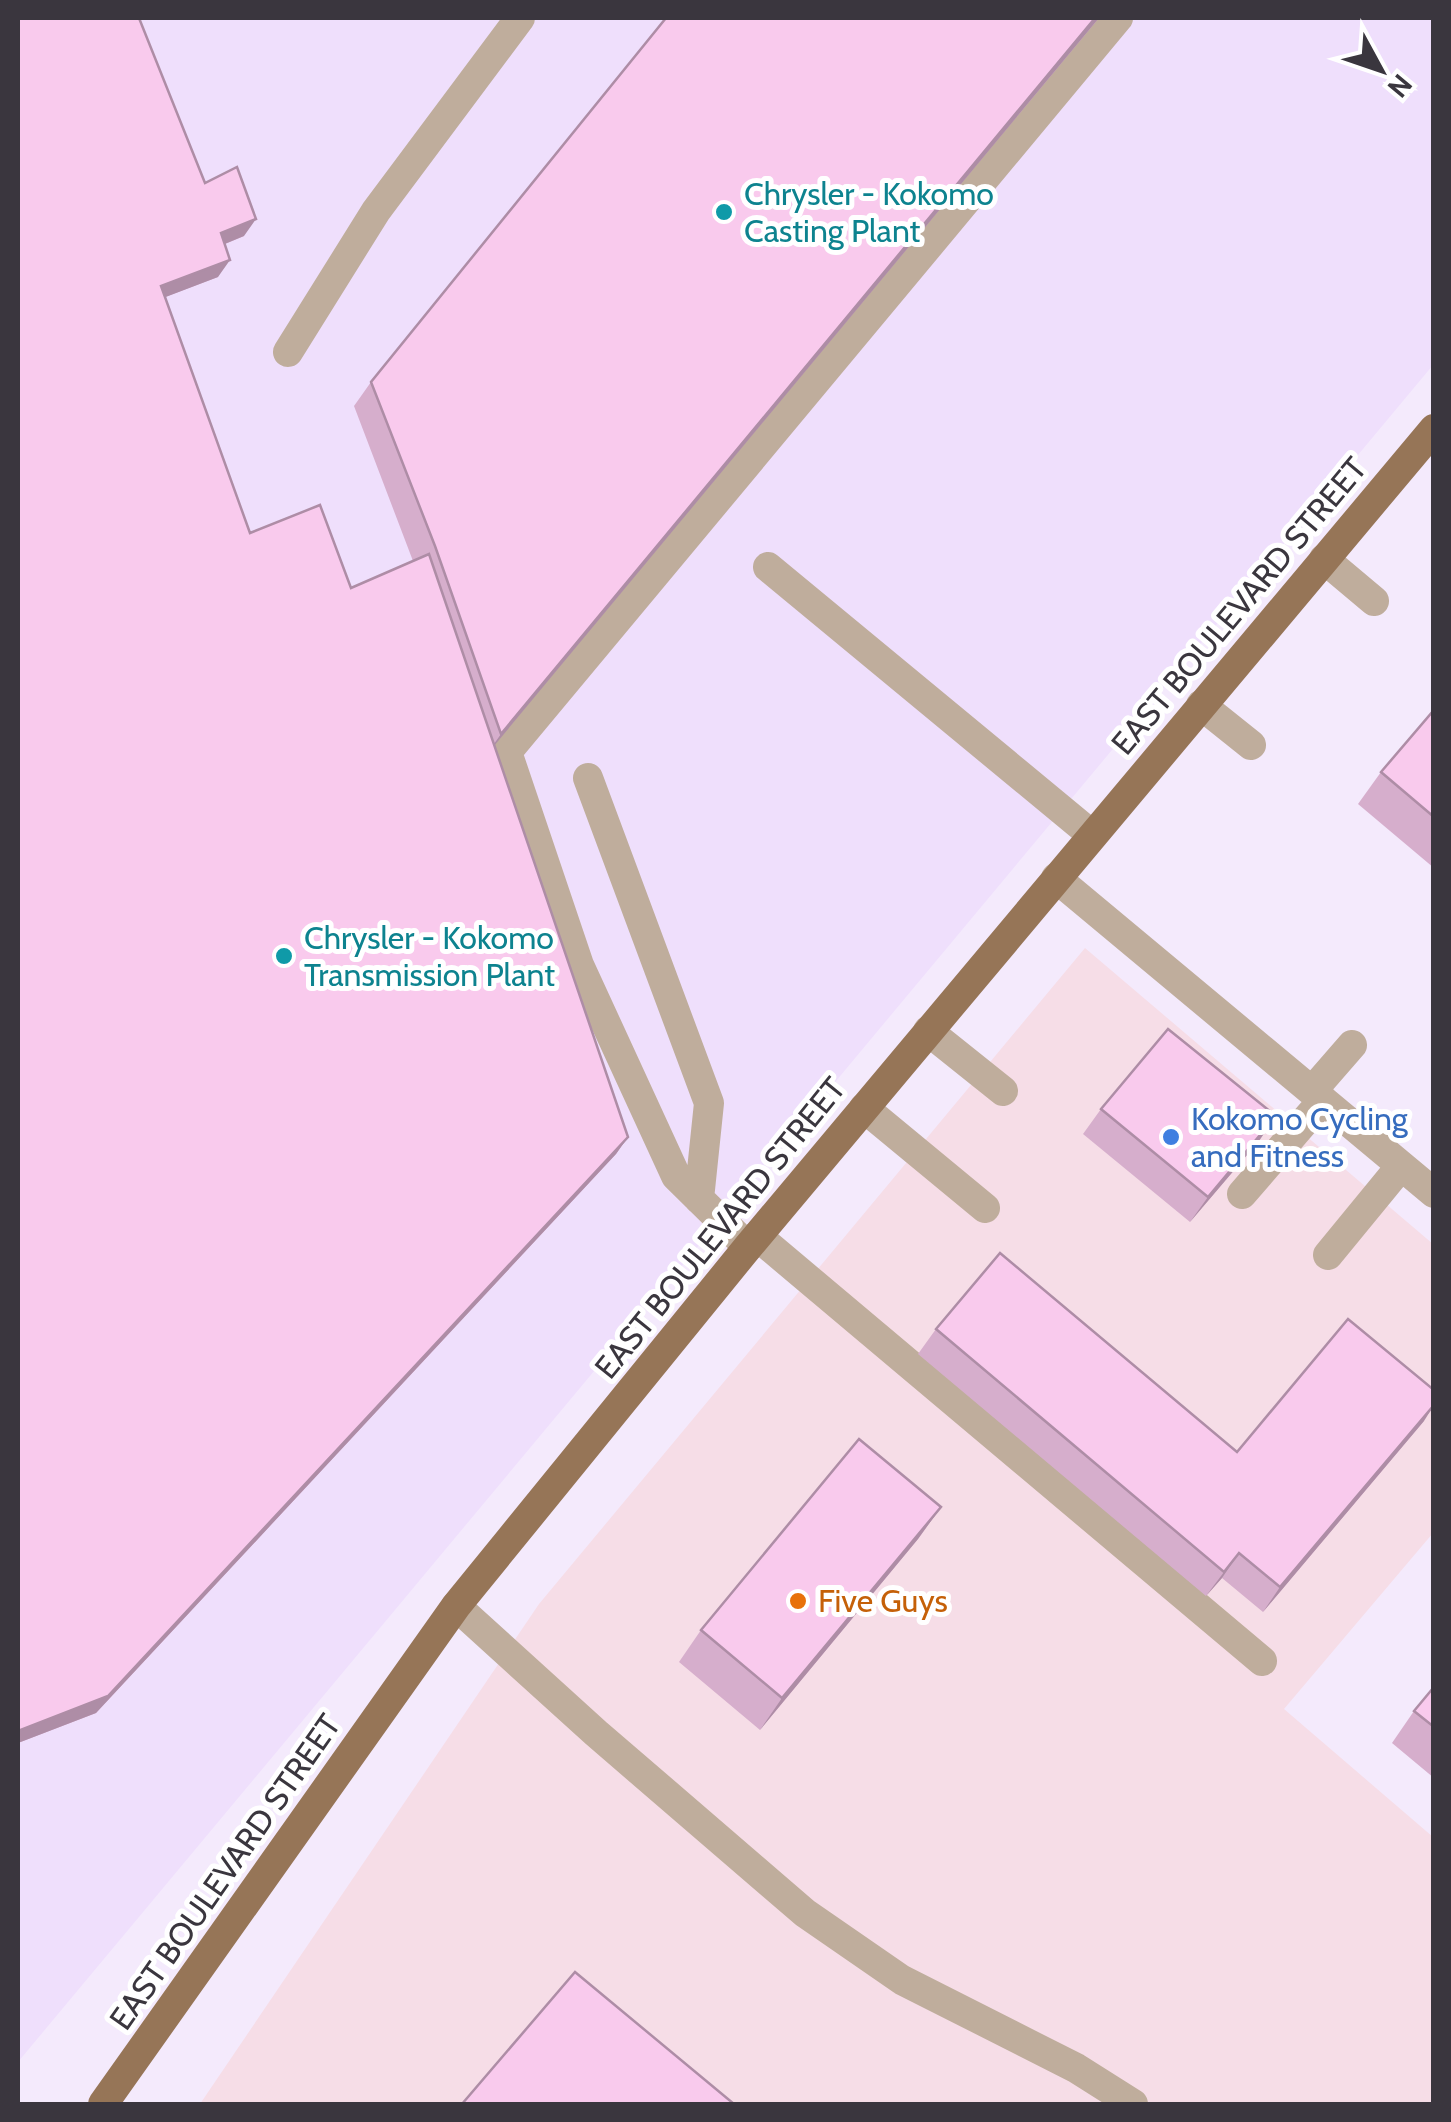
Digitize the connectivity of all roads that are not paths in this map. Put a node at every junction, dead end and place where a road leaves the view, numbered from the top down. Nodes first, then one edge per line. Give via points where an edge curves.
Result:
1 (520, 18) edge
2 (1118, 18) edge
3 (288, 352) dead end
4 (1434, 429) edge
5 (1324, 559) junction
6 (768, 567) dead end
7 (1374, 601) dead end
8 (1201, 705) junction
9 (1251, 745) dead end
10 (588, 778) dead end
11 (1092, 835) junction
12 (1056, 878) junction
13 (928, 1031) junction
14 (1352, 1045) dead end
15 (1002, 1092) dead end
16 (1317, 1096) junction
17 (864, 1108) junction
18 (1401, 1166) junction
19 (1434, 1193) edge
20 (1242, 1194) dead end
21 (699, 1198) junction
22 (986, 1208) dead end
23 (753, 1241) junction
24 (1328, 1255) dead end
25 (456, 1606) junction
26 (1262, 1661) dead end
27 (103, 2104) edge
28 (1134, 2104) edge

1 - 3 street via 376,211
2 - 21 street via 507,752 579,966 676,1176
4 - 5 main road, EAST BOULEVARD STREET
5 - 7 street
5 - 8 main road, EAST BOULEVARD STREET
6 - 11 street
8 - 9 street
8 - 11 main road, EAST BOULEVARD STREET
10 - 21 street via 709,1104
11 - 12 main road, EAST BOULEVARD STREET
12 - 13 main road, EAST BOULEVARD STREET
12 - 16 street
13 - 15 street
13 - 17 main road, EAST BOULEVARD STREET
14 - 16 street
16 - 18 street
16 - 20 street
17 - 22 street
17 - 23 main road, EAST BOULEVARD STREET
18 - 19 street
18 - 24 street
21 - 23 street
23 - 25 main road, EAST BOULEVARD STREET
23 - 26 street
25 - 27 main road, EAST BOULEVARD STREET
25 - 28 street via 805,1913 902,1980

